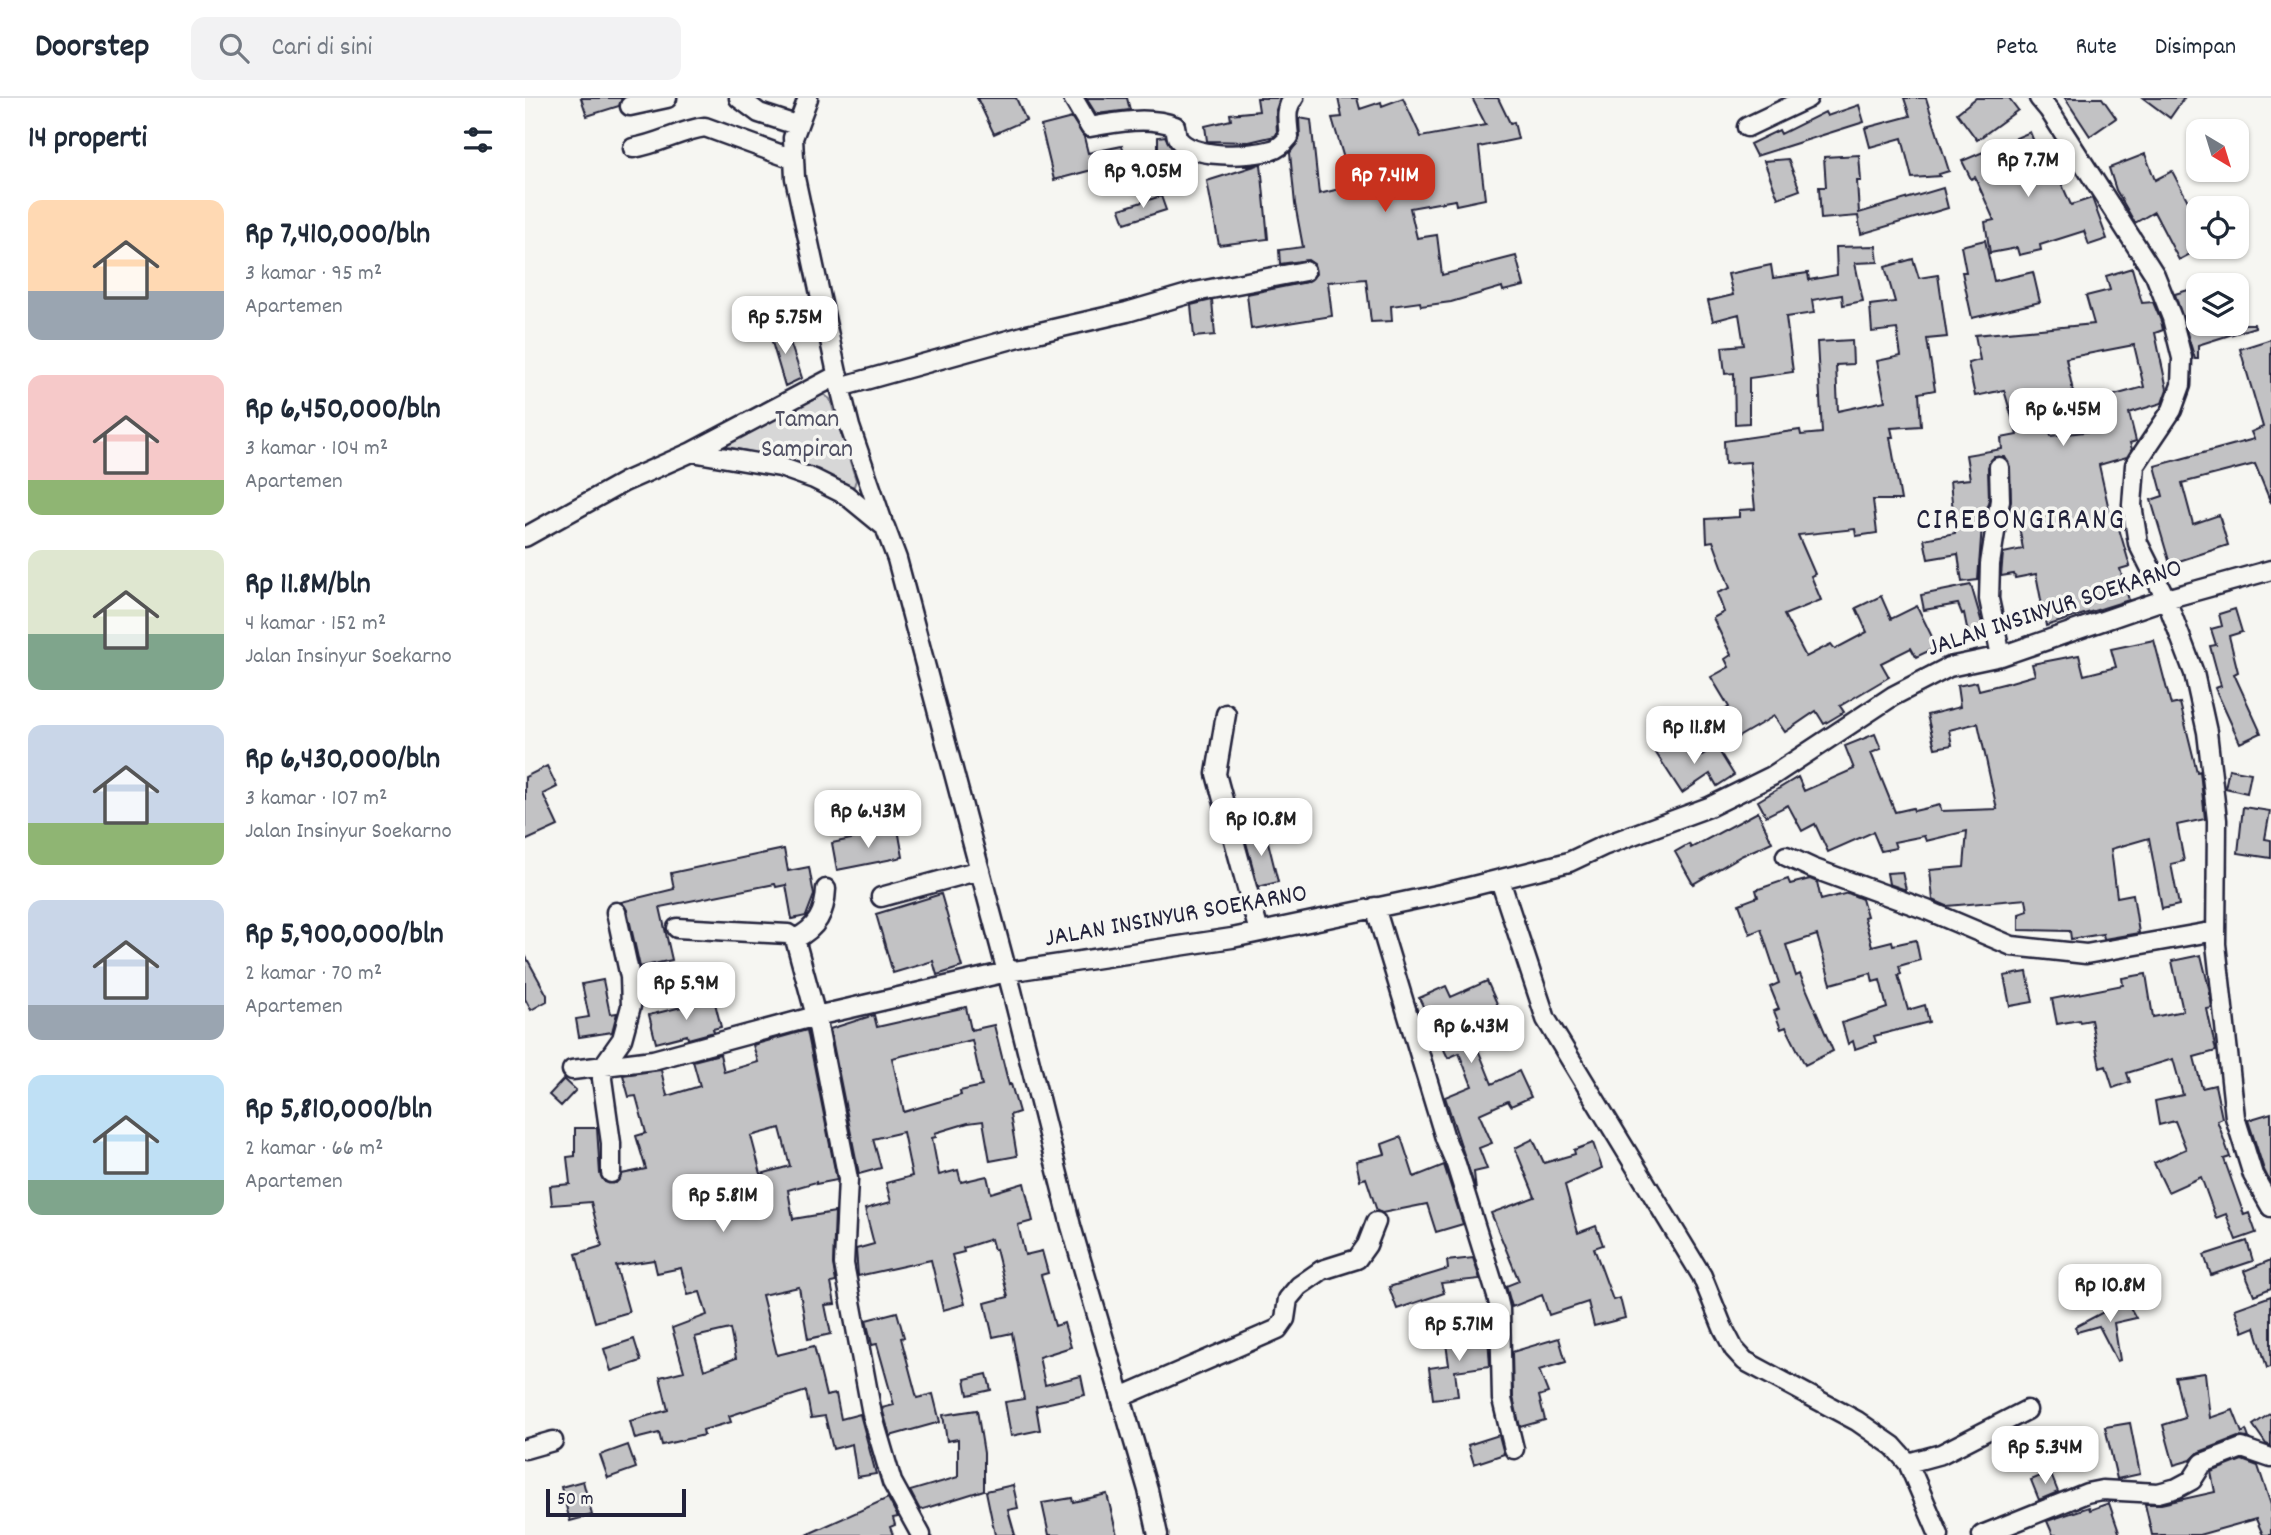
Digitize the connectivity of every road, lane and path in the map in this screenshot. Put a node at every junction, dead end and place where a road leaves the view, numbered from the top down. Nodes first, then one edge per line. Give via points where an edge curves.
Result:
1 (667, 98) edge
2 (739, 98) edge
3 (808, 98) edge
4 (1073, 98) edge
5 (1294, 98) edge
6 (1808, 98) edge
7 (2039, 98) edge
8 (629, 106) dead end
9 (796, 125) junction
10 (1747, 127) dead end
11 (633, 148) dead end
12 (793, 159) junction
13 (1305, 271) dead end
14 (839, 381) junction
15 (692, 452) junction
16 (1999, 467) dead end
17 (885, 527) junction
18 (525, 537) edge
19 (2271, 570) edge
20 (2166, 599) junction
21 (2001, 656) junction
22 (1226, 714) dead end
23 (1786, 856) dead end
24 (980, 870) junction
25 (1500, 880) junction
26 (826, 889) dead end
27 (881, 897) dead end
28 (1374, 907) junction
29 (616, 912) dead end
30 (677, 928) dead end
31 (1259, 932) junction
32 (2216, 937) junction
33 (795, 939) junction
34 (1007, 972) junction
35 (816, 1016) junction
36 (603, 1066) junction
37 (572, 1070) dead end
38 (611, 1173) dead end
39 (2271, 1207) edge
40 (1376, 1222) dead end
41 (1121, 1397) junction
42 (2027, 1410) dead end
43 (553, 1441) dead end
44 (525, 1449) edge
45 (1514, 1449) dead end
46 (2271, 1458) edge
47 (1907, 1463) junction
48 (921, 1535) edge
49 (1158, 1535) edge
50 (1939, 1535) edge
51 (1982, 1535) edge

1 - 8 street
2 - 9 street via 759,113
3 - 9 street
4 - 5 street via 1090,128 1164,122 1175,126 1177,138 1185,145 1200,152 1231,155 1275,150 1284,144
6 - 10 street
7 - 20 street via 2155,275 2172,318 2182,358 2181,385 2172,410 2135,465 2132,486 2138,543
9 - 12 street
11 - 12 street via 705,127
12 - 14 street
13 - 14 street via 1195,292
14 - 15 street
14 - 17 street
15 - 17 street via 745,459 814,479 846,495
15 - 18 street via 624,482
16 - 21 street via 1989,599
17 - 24 street
19 - 20 street, JALAN INSINYUR SOEKARNO
20 - 21 street, JALAN INSINYUR SOEKARNO
20 - 32 street via 2194,673 2211,764 2217,820
21 - 25 street, JALAN INSINYUR SOEKARNO via 1949,667 1893,696 1772,776 1671,823 1569,862
22 - 31 street via 1216,775
23 - 32 street via 2012,946 2086,954
24 - 27 street
24 - 34 street
25 - 28 street, JALAN INSINYUR SOEKARNO
25 - 47 street via 1546,1018 1702,1276 1734,1349 1745,1361 1857,1421 1893,1446
26 - 33 street via 825,909 819,919
28 - 31 street, JALAN INSINYUR SOEKARNO
28 - 45 street via 1497,1296 1502,1399
29 - 36 street via 630,977 631,1006 622,1039
30 - 33 street via 789,934
31 - 34 street, JALAN INSINYUR SOEKARNO
32 - 39 street via 2235,1117 2253,1175
33 - 35 street
34 - 35 street, JALAN INSINYUR SOEKARNO
34 - 41 street via 1071,1226
35 - 36 street, JALAN INSINYUR SOEKARNO via 653,1060
35 - 48 street via 848,1179 844,1264 872,1414 892,1482
36 - 37 street, JALAN INSINYUR SOEKARNO
36 - 38 street
40 - 41 street via 1357,1259 1322,1270 1299,1286 1278,1329
41 - 49 street
42 - 47 street via 1941,1454
43 - 44 street
46 - 51 street via 2247,1448 2235,1450 2203,1463 2192,1480 2177,1488 2158,1493 2087,1493
47 - 50 street

